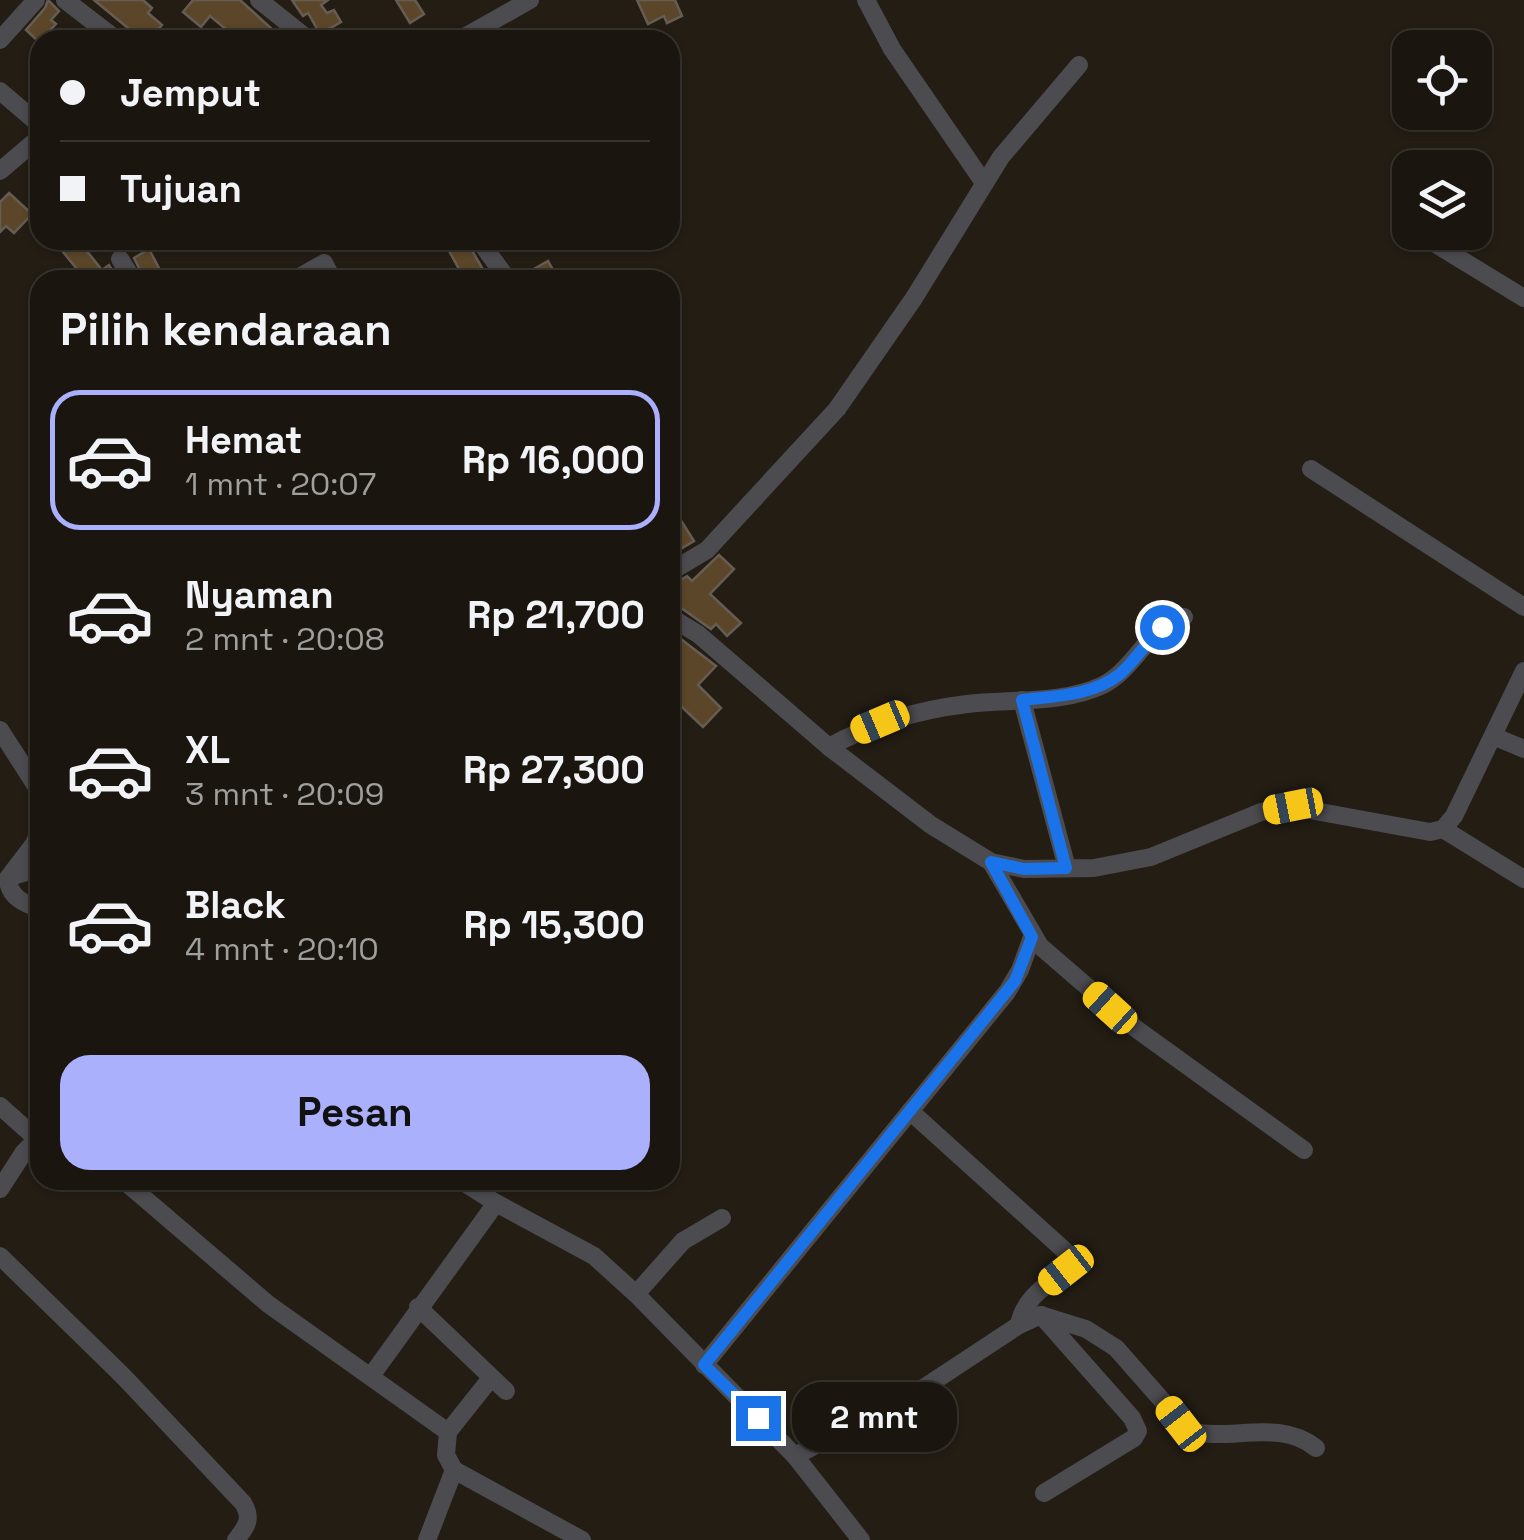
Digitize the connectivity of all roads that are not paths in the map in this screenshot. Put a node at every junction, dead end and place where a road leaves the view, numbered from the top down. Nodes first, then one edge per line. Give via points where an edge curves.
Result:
1 (36, 0) edge
2 (65, 0) edge
3 (259, 0) edge
4 (530, 0) edge
5 (866, 0) edge
6 (104, 30) edge
7 (296, 30) edge
8 (476, 30) edge
9 (0, 40) edge
10 (1079, 64) dead end
11 (0, 90) edge
12 (30, 116) edge
13 (30, 146) edge
14 (0, 171) edge
15 (984, 183) junction
16 (1445, 250) edge
17 (120, 259) dead end
18 (127, 270) edge
19 (1524, 298) edge
20 (1311, 469) dead end
21 (680, 566) edge
22 (1524, 608) edge
23 (1184, 617) dead end
24 (680, 623) edge
25 (1524, 671) edge
26 (1022, 700) junction
27 (0, 730) edge
28 (1493, 736) junction
29 (829, 746) junction
30 (1524, 750) edge
31 (30, 773) edge
32 (1443, 830) junction
33 (30, 849) edge
34 (991, 862) junction
35 (1066, 868) junction
36 (30, 871) edge
37 (4, 878) edge
38 (1524, 879) edge
39 (30, 905) edge
40 (1032, 937) junction
41 (0, 1106) edge
42 (910, 1112) junction
43 (30, 1131) edge
44 (30, 1147) edge
45 (1304, 1150) dead end
46 (0, 1189) edge
47 (135, 1190) edge
48 (477, 1190) edge
49 (496, 1203) junction
50 (722, 1218) dead end
51 (0, 1256) edge
52 (636, 1294) junction
53 (418, 1307) junction
54 (1041, 1315) junction
55 (1018, 1325) junction
56 (704, 1365) junction
57 (372, 1376) junction
58 (491, 1378) junction
59 (506, 1392) dead end
60 (448, 1432) junction
61 (1316, 1448) dead end
62 (795, 1456) junction
63 (454, 1470) junction
64 (1044, 1493) dead end
65 (236, 1540) edge
66 (427, 1540) edge
67 (582, 1540) edge
68 (861, 1540) edge

1 - 9 street
2 - 6 street
3 - 7 street
4 - 8 street
5 - 15 street
10 - 15 street
11 - 12 street
13 - 14 street
15 - 21 street via 837,409 706,550
16 - 19 street
17 - 18 street
20 - 22 street
23 - 26 street via 1162,627 1104,685
24 - 29 street
25 - 28 street
26 - 29 street via 880,722
26 - 35 street
27 - 31 street
28 - 30 street
28 - 32 street
29 - 34 street
32 - 35 street via 1293,806 1261,812 1150,857
32 - 38 street
33 - 37 street
34 - 35 street
34 - 40 street
36 - 37 street
37 - 39 street via 18,900
40 - 42 street via 1007,992
40 - 45 street via 1134,1028
41 - 43 street
42 - 55 street via 1065,1252 1066,1270 1030,1299
42 - 56 street
44 - 46 street
47 - 57 street via 268,1304
48 - 49 street
49 - 52 street via 574,1243
49 - 53 street
50 - 52 street via 683,1241
51 - 65 street via 243,1503 249,1518
52 - 56 street
53 - 57 street
53 - 58 street
54 - 55 street
54 - 61 street via 1086,1329 1116,1348 1190,1431 1283,1434
54 - 64 street via 1138,1431
55 - 62 street via 925,1388
56 - 62 street
57 - 60 street
58 - 59 street
58 - 60 street
60 - 63 street via 446,1455
62 - 68 street
63 - 66 street
63 - 67 street

